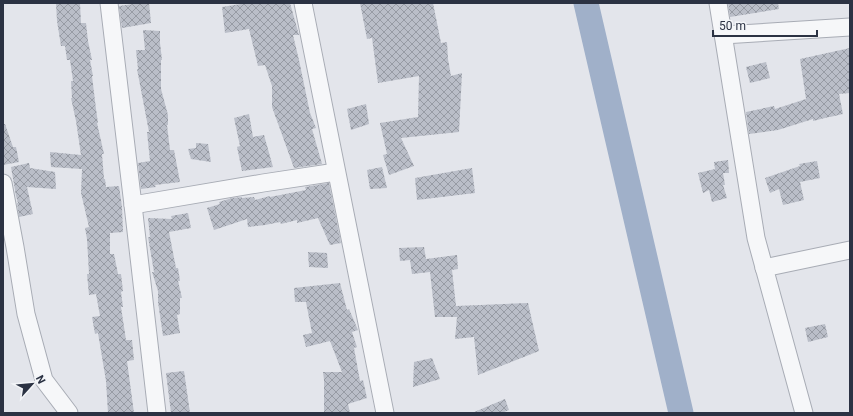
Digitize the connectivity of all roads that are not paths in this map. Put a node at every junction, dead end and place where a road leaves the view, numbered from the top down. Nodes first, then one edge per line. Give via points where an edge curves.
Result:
1 (109, 3) edge
2 (303, 3) edge
3 (718, 3) edge
4 (850, 27) edge
5 (723, 35) junction
6 (336, 172) junction
7 (3, 183) edge
8 (133, 205) junction
9 (850, 250) edge
10 (764, 268) junction
11 (69, 413) edge
12 (157, 413) edge
13 (385, 413) edge
14 (804, 413) edge

1 - 8 street
2 - 6 street
3 - 5 street
4 - 5 street
5 - 10 street via 756,238
6 - 8 street
6 - 13 street
7 - 11 street via 26,314 44,380
8 - 12 street
9 - 10 street
10 - 14 street

